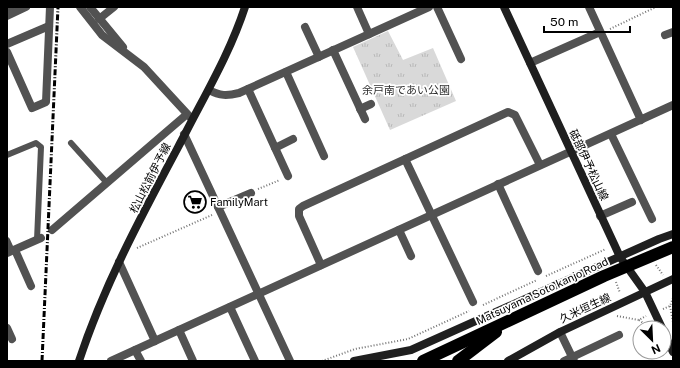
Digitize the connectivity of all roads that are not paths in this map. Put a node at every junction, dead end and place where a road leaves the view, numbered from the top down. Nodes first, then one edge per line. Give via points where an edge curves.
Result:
1 (11, 7) edge
2 (26, 7) edge
3 (50, 7) edge
4 (80, 7) edge
5 (90, 7) edge
6 (114, 7) edge
7 (245, 7) edge
8 (357, 7) edge
9 (429, 7) edge
10 (437, 7) edge
11 (504, 7) edge
12 (589, 7) edge
13 (7, 9) edge
14 (414, 10) edge
15 (7, 16) edge
16 (99, 19) junction
17 (49, 26) junction
18 (305, 27) dead end
19 (600, 32) junction
20 (369, 34) junction
21 (7, 44) edge
22 (333, 50) junction
23 (7, 52) edge
24 (319, 57) junction
25 (461, 59) dead end
26 (136, 60) junction
27 (530, 63) junction
28 (286, 72) junction
29 (248, 89) junction
30 (210, 90) junction
31 (371, 104) dead end
32 (673, 105) edge
33 (360, 109) junction
34 (190, 117) junction
35 (365, 119) dead end
36 (642, 120) junction
37 (184, 134) junction
38 (611, 134) junction
39 (294, 139) dead end
40 (72, 143) dead end
41 (275, 148) junction
42 (571, 152) junction
43 (7, 155) edge
44 (324, 156) dead end
45 (404, 159) junction
46 (540, 165) junction
47 (288, 176) road end
48 (107, 183) junction
49 (498, 184) junction
50 (251, 192) road end
51 (632, 202) dead end
52 (219, 209) junction
53 (432, 214) junction
54 (600, 216) junction
55 (652, 219) dead end
56 (52, 230) dead end
57 (399, 230) junction
58 (673, 234) edge
59 (39, 239) joint
60 (7, 240) edge
61 (673, 248) edge
62 (11, 251) edge
63 (411, 256) dead end
64 (620, 257) junction
65 (120, 258) junction
66 (321, 265) junction
67 (538, 272) dead end
68 (673, 279) edge
69 (31, 286) dead end
70 (645, 292) junction
71 (259, 294) junction
72 (474, 306) road end
73 (230, 307) junction
74 (515, 318) junction
75 (658, 320) edge
76 (7, 328) edge
77 (179, 330) junction
78 (560, 332) junction
79 (619, 335) dead end
80 (12, 339) dead end
81 (155, 341) junction
82 (135, 350) junction
83 (411, 350) junction
84 (570, 360) edge
85 (78, 361) edge
86 (111, 361) edge
87 (141, 361) edge
88 (193, 361) edge
89 (255, 361) edge
90 (290, 361) edge
91 (354, 361) edge
92 (380, 361) edge
93 (423, 361) edge
94 (458, 361) edge
95 (508, 361) edge

1 - 13 street
2 - 15 street
3 - 17 street
4 - 26 street via 102,35
5 - 16 street
6 - 16 street
7 - 30 main road, 松山松前伊予線
8 - 20 street
9 - 14 street
10 - 25 street
11 - 27 main road, 砥部伊予松山線
12 - 19 street
14 - 20 street
16 - 26 street
17 - 21 street
17 - 23 street via 46,102 32,108
18 - 24 street
19 - 27 street
19 - 36 street
20 - 22 street
22 - 24 street
22 - 33 street
24 - 28 street
26 - 34 street
27 - 42 main road, 砥部伊予松山線
28 - 29 street
28 - 44 street
29 - 30 street via 228,96
29 - 41 street
30 - 34 main road, 松山松前伊予線
31 - 33 street
32 - 36 street
33 - 35 street
34 - 37 main road, 松山松前伊予線
34 - 48 street
36 - 38 street
37 - 52 street
37 - 65 main road, 松山松前伊予線
38 - 42 street
38 - 55 street
39 - 41 street
40 - 48 lane
41 - 47 street
42 - 46 street
42 - 54 main road, 砥部伊予松山線
43 - 59 lane via 36,142 41,147
45 - 46 street via 508,112 515,115
45 - 53 street
45 - 66 street via 299,209 299,216
46 - 49 street
48 - 56 street
49 - 53 street
49 - 67 street
50 - 52 street
51 - 54 street
52 - 71 street
53 - 57 street
53 - 72 street
54 - 64 main road, 砥部伊予松山線
57 - 63 street
57 - 66 street
58 - 64 main road
59 - 62 street
60 - 62 lane
61 - 74 highway, Matsuyama Soto kanjo Road via 611,273
62 - 69 street
64 - 70 main road, 砥部伊予松山線
64 - 83 main road
65 - 81 street
65 - 85 main road, 松山松前伊予線
66 - 71 street
68 - 70 main road, 久米垣生線
70 - 75 main road, 砥部伊予松山線
70 - 78 main road, 久米垣生線
71 - 73 street
71 - 90 street
73 - 77 street
73 - 89 street
74 - 93 highway, Matsuyama Soto kanjo Road
74 - 94 highway
76 - 80 street
77 - 81 street
77 - 88 street
78 - 84 street
78 - 95 main road, 久米垣生線
79 - 84 street
81 - 82 street
82 - 86 street
82 - 87 street
83 - 91 main road
83 - 92 main road

